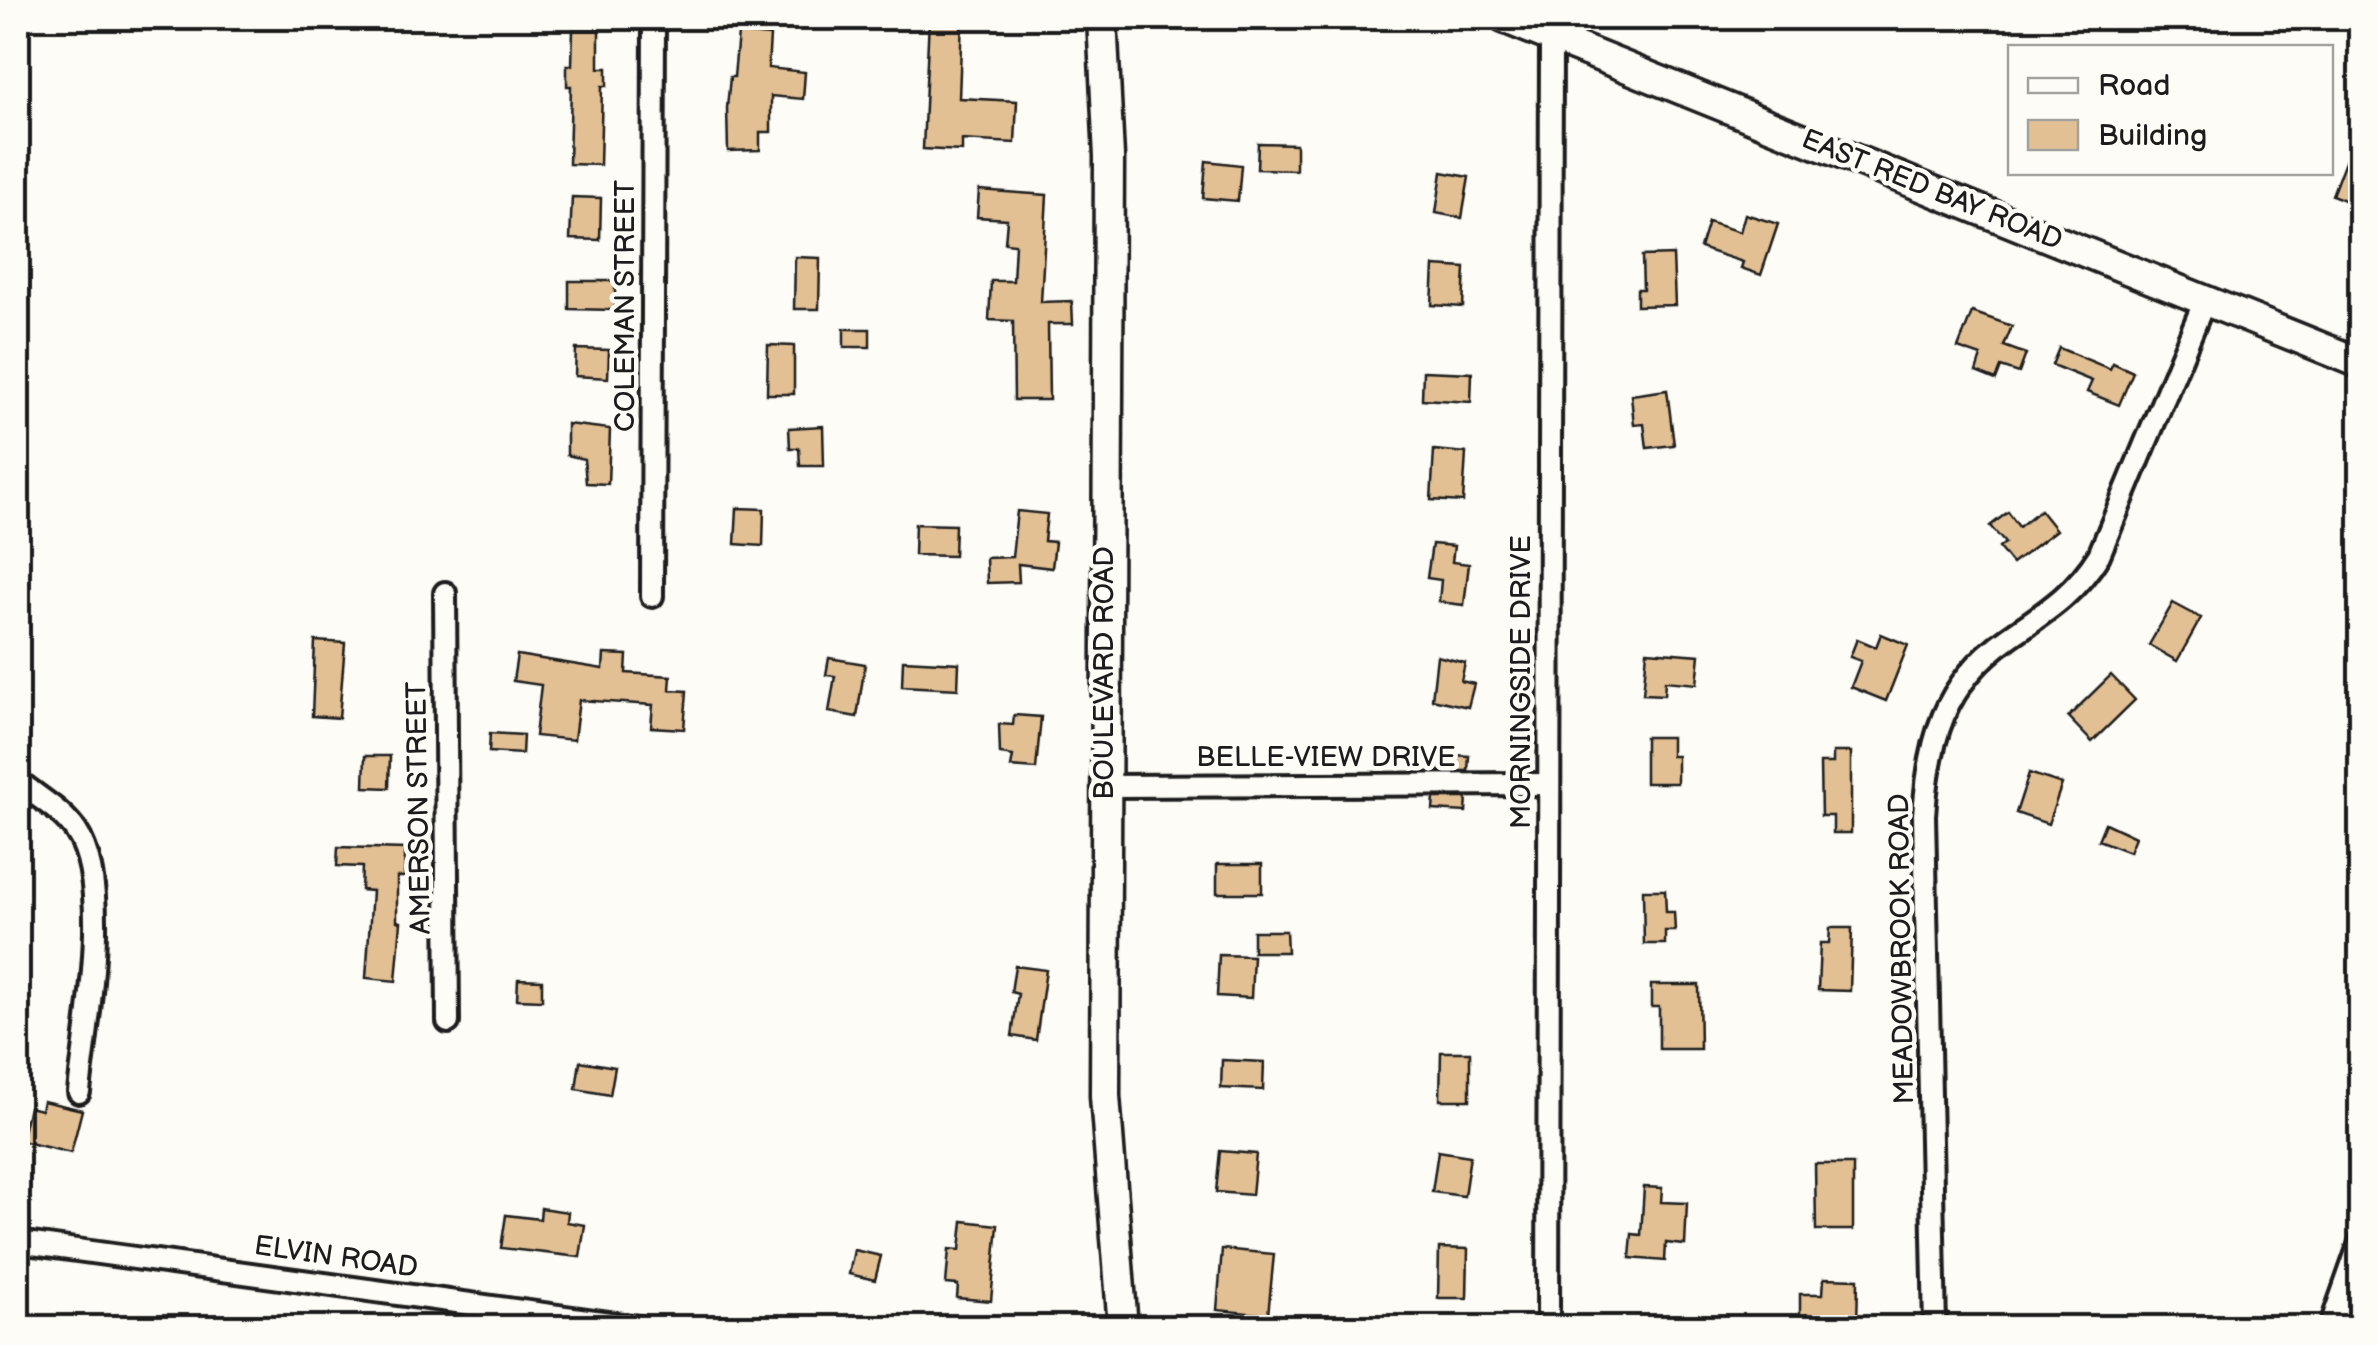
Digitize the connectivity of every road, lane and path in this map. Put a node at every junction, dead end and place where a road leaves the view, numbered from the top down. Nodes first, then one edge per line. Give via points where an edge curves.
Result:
1 (654, 18) edge
2 (1102, 18) edge
3 (1504, 18) edge
4 (1551, 36) junction
5 (2204, 300) junction
6 (2360, 363) edge
7 (445, 593) dead end
8 (652, 596) dead end
9 (18, 780) edge
10 (1549, 784) junction
11 (1104, 786) junction
12 (448, 1022) dead end
13 (80, 1092) dead end
14 (18, 1242) edge
15 (2360, 1243) edge
16 (646, 1328) edge
17 (1123, 1328) edge
18 (1548, 1328) edge
19 (1935, 1328) edge
20 (2330, 1328) edge

1 - 8 street, COLEMAN STREET
2 - 11 street, BOULEVARD ROAD via 1109,157
3 - 4 street, EAST RED BAY ROAD
4 - 5 street, EAST RED BAY ROAD
4 - 10 street, MORNINGSIDE DRIVE
5 - 6 street, EAST RED BAY ROAD
5 - 19 street, MEADOWBROOK ROAD via 2099,555 2076,589 1984,658 1955,692 1928,763
7 - 12 street, AMERSON STREET
9 - 13 street via 72,826 94,877
10 - 11 street, BELLE-VIEW DRIVE
10 - 18 street, MORNINGSIDE DRIVE
11 - 17 street, BOULEVARD ROAD via 1104,1096
14 - 16 street, ELVIN ROAD
15 - 20 street

